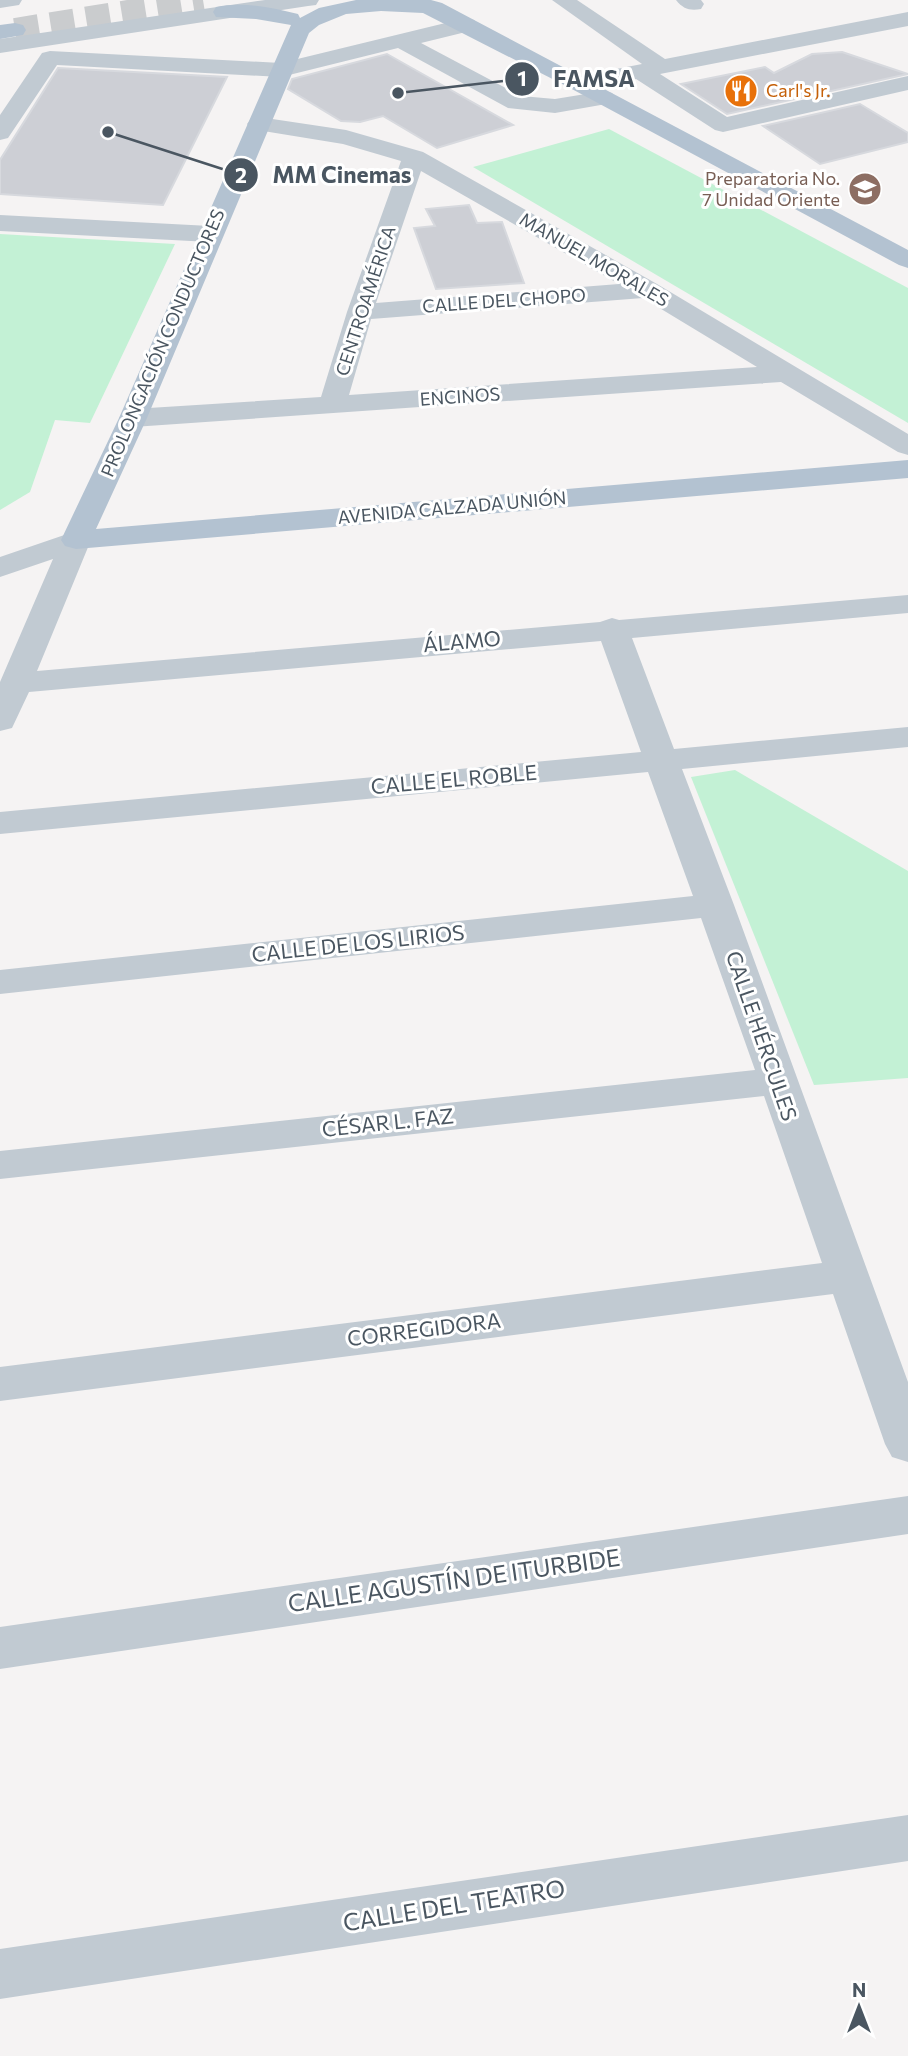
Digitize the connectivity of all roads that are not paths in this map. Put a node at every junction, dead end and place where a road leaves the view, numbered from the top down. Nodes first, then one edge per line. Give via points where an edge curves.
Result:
1 (11, 0) tunnel mouth
2 (308, 0) edge
3 (563, 0) edge
4 (0, 2) edge
5 (428, 3) edge
6 (226, 4) edge
7 (285, 11) edge
8 (908, 19) edge
9 (466, 25) junction
10 (403, 41) junction
11 (3, 46) edge
12 (50, 58) junction
13 (651, 69) junction
14 (281, 70) junction
15 (578, 83) junction
16 (905, 90) edge
17 (604, 97) junction
18 (803, 111) junction
19 (260, 124) junction
20 (0, 134) edge
21 (687, 142) junction
22 (414, 157) junction
23 (0, 223) edge
24 (210, 234) junction
25 (908, 260) edge
26 (648, 290) junction
27 (360, 312) junction
28 (787, 373) junction
29 (332, 406) junction
30 (133, 418) junction
31 (908, 446) edge
32 (908, 469) edge
33 (76, 540) junction
34 (1, 571) edge
35 (908, 604) edge
36 (612, 628) junction
37 (17, 683) junction
38 (0, 721) edge
39 (908, 737) edge
40 (662, 761) junction
41 (0, 823) edge
42 (716, 905) junction
43 (0, 982) edge
44 (776, 1081) junction
45 (0, 1165) edge
46 (848, 1276) junction
47 (0, 1384) edge
48 (908, 1444) edge
49 (908, 1515) edge
50 (0, 1648) edge
51 (908, 1838) edge
52 (0, 1974) edge

1 - 4 street
2 - 7 street
3 - 13 street
5 - 7 main road via 347,7 319,15
5 - 9 main road
6 - 7 street
6 - 11 street via 187,17
7 - 14 main road, PROLONGACIÓN CONDUCTORES
8 - 13 street
9 - 10 street
9 - 15 main road
10 - 14 street
10 - 17 street via 516,103 555,106
11 - 12 street
12 - 14 street
12 - 20 street
13 - 15 street
13 - 18 street via 723,125
14 - 19 main road, PROLONGACIÓN CONDUCTORES
15 - 17 main road
16 - 18 street
17 - 21 main road
18 - 21 street
19 - 22 street, MANUEL MORALES via 346,137
19 - 24 main road, PROLONGACIÓN CONDUCTORES
21 - 25 main road
22 - 26 street, MANUEL MORALES
22 - 27 street, CENTROAMÉRICA
23 - 24 street
24 - 30 main road, PROLONGACIÓN CONDUCTORES
26 - 27 street, CALLE DEL CHOPO
26 - 28 street, MANUEL MORALES
27 - 29 street, CENTROAMÉRICA
28 - 29 street, ENCINOS
28 - 31 street, MANUEL MORALES
29 - 30 street, ENCINOS
30 - 33 main road, PROLONGACIÓN CONDUCTORES
32 - 33 main road, AVENIDA CALZADA UNIÓN
33 - 34 street, AVENIDA CALZADA UNIÓN
33 - 37 street
35 - 36 street, ÁLAMO
36 - 37 street, ÁLAMO
36 - 40 street, CALLE HÉRCULES
37 - 38 street
39 - 40 street, CALLE EL ROBLE
40 - 41 street, CALLE EL ROBLE
40 - 42 street, CALLE HÉRCULES
42 - 43 street, CALLE DE LOS LIRIOS
42 - 44 street, CALLE HÉRCULES
44 - 45 street, CÉSAR L. FAZ
44 - 46 street, CALLE HÉRCULES
46 - 47 street, CORREGIDORA
46 - 48 street, CALLE HÉRCULES
49 - 50 street, CALLE AGUSTÍN DE ITURBIDE
51 - 52 street, CALLE DEL TEATRO

